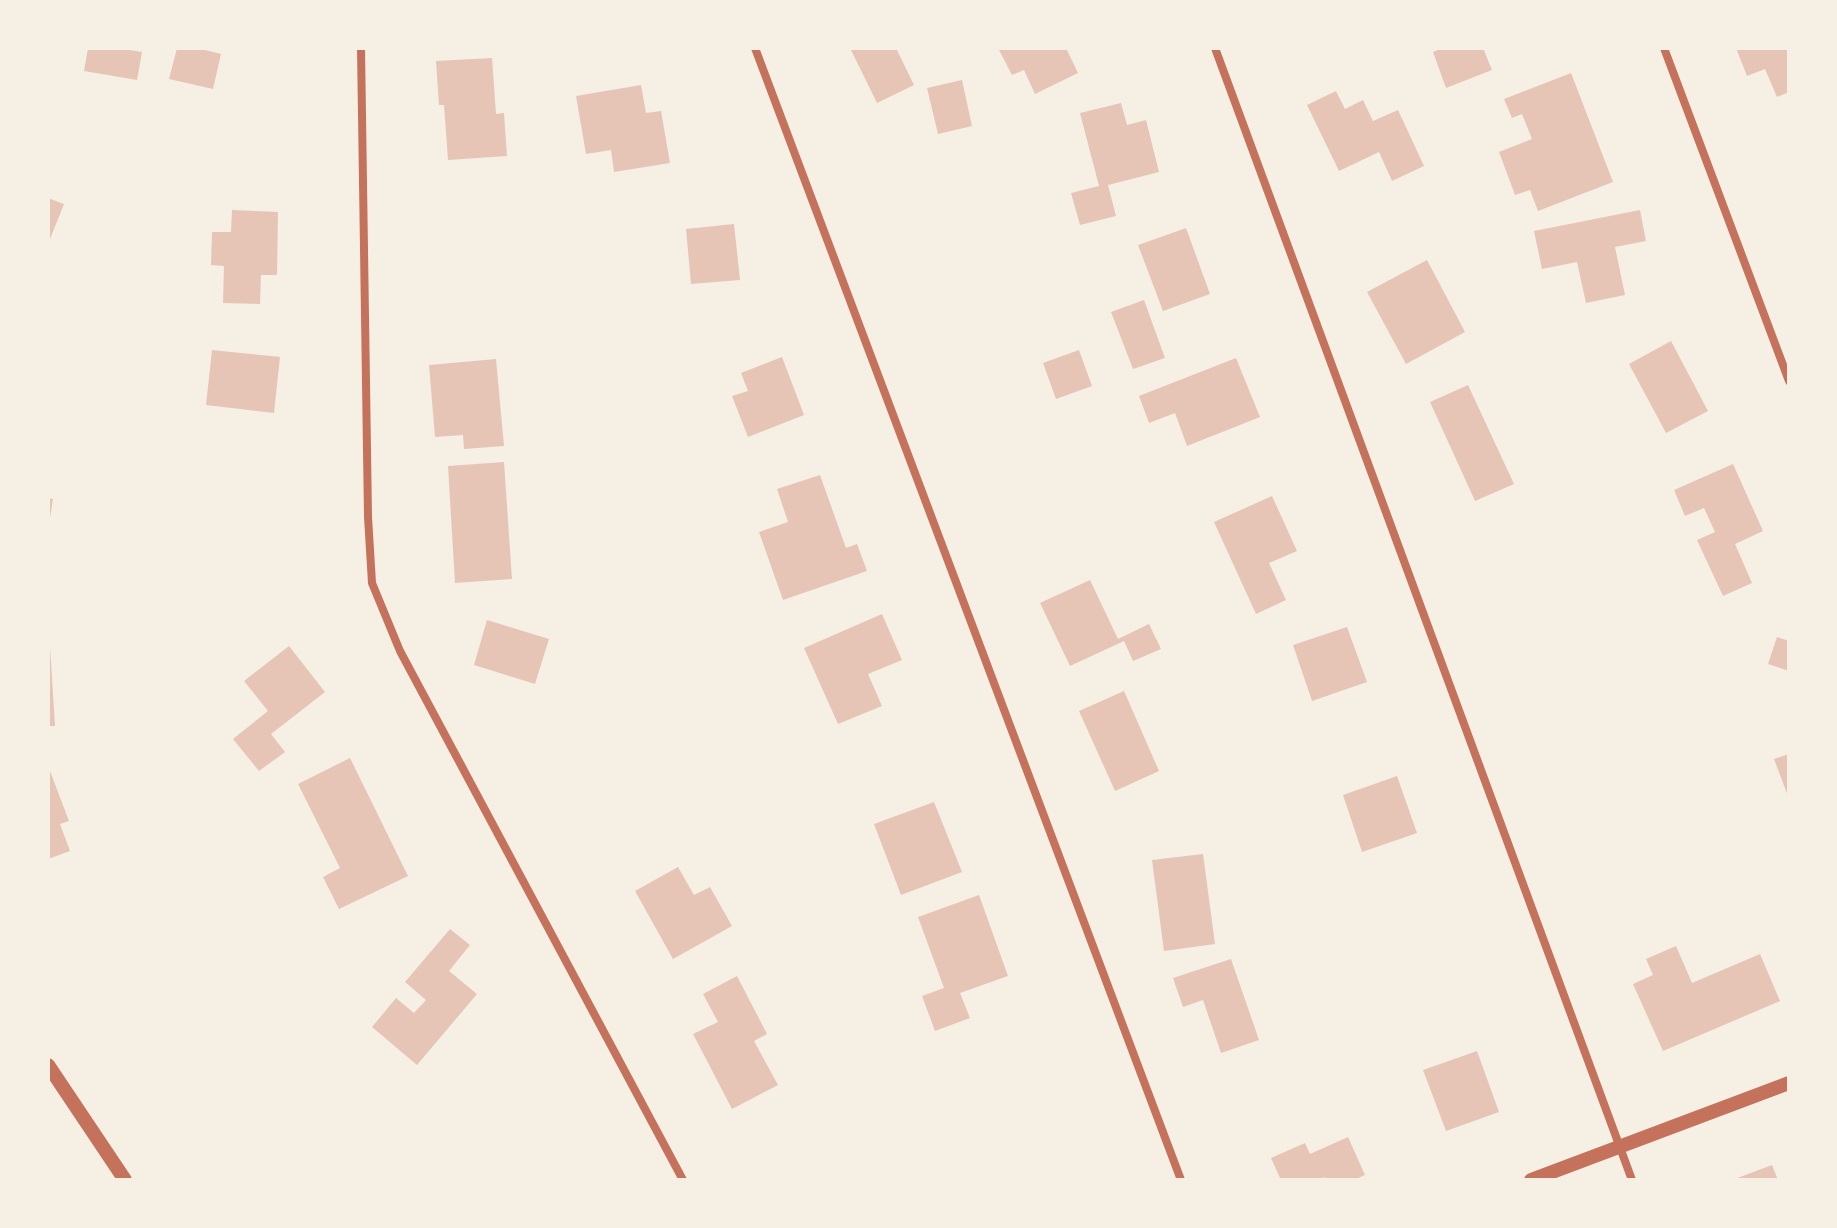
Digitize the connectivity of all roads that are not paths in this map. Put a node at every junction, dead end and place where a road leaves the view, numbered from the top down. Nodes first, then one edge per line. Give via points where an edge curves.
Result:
1 (361, 48) edge
2 (755, 48) edge
3 (1215, 48) edge
4 (1664, 48) edge
5 (1789, 381) edge
6 (48, 1065) edge
7 (1789, 1083) edge
8 (1620, 1146) junction
9 (125, 1180) edge
10 (683, 1180) edge
11 (1181, 1180) edge
12 (1531, 1180) edge
13 (1632, 1180) edge

1 - 10 street via 372,583 400,651
2 - 11 street
3 - 8 street
4 - 5 street
6 - 9 street
7 - 8 street
8 - 12 street
8 - 13 street

